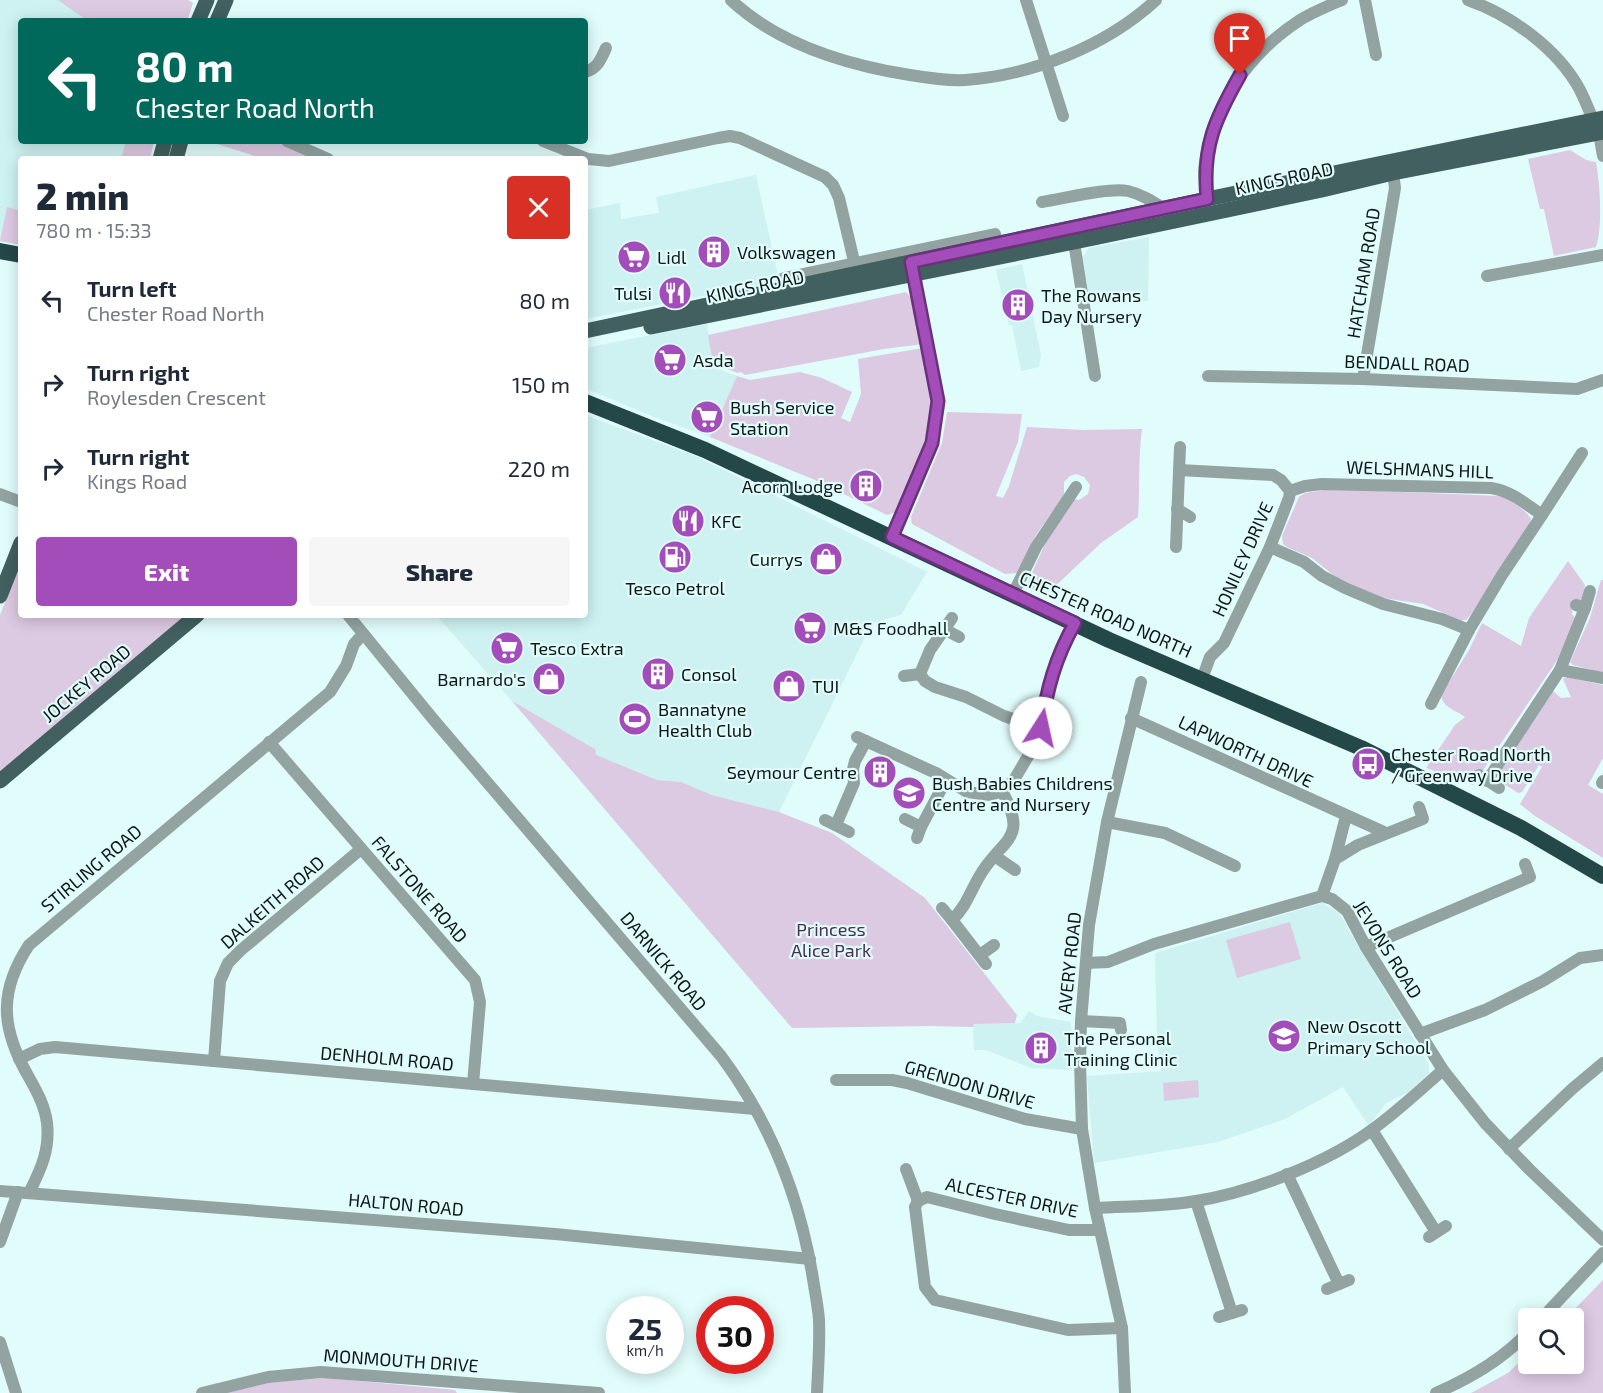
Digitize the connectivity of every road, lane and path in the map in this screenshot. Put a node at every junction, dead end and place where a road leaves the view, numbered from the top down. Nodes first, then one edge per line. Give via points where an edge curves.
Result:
1 (207, 0) edge
2 (226, 0) edge
3 (731, 0) edge
4 (1026, 0) edge
5 (1156, 0) edge
6 (1342, 0) edge
7 (1365, 0) edge
8 (1468, 0) edge
9 (199, 18) edge
10 (218, 18) edge
11 (606, 48) dead end
12 (1376, 55) dead end
13 (1047, 62) junction
14 (588, 71) edge
15 (1063, 116) dead end
16 (1599, 126) edge
17 (294, 144) edge
18 (549, 149) edge
19 (321, 156) edge
20 (576, 156) edge
21 (1603, 156) edge
22 (588, 159) edge
23 (1393, 173) junction
24 (1207, 199) junction
25 (1042, 202) dead end
26 (1163, 208) junction
27 (1093, 231) junction
28 (1074, 242) junction
29 (998, 244) junction
30 (0, 251) edge
31 (18, 254) edge
32 (1603, 255) edge
33 (913, 268) junction
34 (857, 274) junction
35 (1487, 276) dead end
36 (588, 330) edge
37 (588, 338) edge
38 (1095, 376) dead end
39 (1208, 376) dead end
40 (1364, 379) junction
41 (1603, 380) edge
42 (588, 403) edge
43 (1180, 447) dead end
44 (1574, 458) dead end
45 (1179, 470) junction
46 (1076, 487) dead end
47 (1290, 491) junction
48 (0, 494) edge
49 (18, 501) edge
50 (1177, 509) junction
51 (1542, 516) junction
52 (1190, 517) dead end
53 (892, 537) junction
54 (1176, 547) dead end
55 (1270, 547) junction
56 (18, 551) edge
57 (1590, 591) dead end
58 (1013, 594) junction
59 (0, 596) edge
60 (193, 618) edge
61 (350, 618) edge
62 (952, 618) dead end
63 (1075, 623) junction
64 (944, 629) junction
65 (1469, 630) junction
66 (363, 634) junction
67 (959, 637) dead end
68 (1560, 670) junction
69 (921, 674) junction
70 (904, 676) dead end
71 (1603, 678) edge
72 (1202, 679) junction
73 (1141, 682) dead end
74 (1431, 704) dead end
75 (1131, 718) junction
76 (1041, 728) junction
77 (269, 742) junction
78 (946, 780) junction
79 (0, 781) edge
80 (1498, 788) dead end
81 (1002, 791) junction
82 (1419, 807) dead end
83 (1346, 816) junction
84 (905, 819) dead end
85 (1107, 822) junction
86 (849, 832) dead end
87 (1386, 833) junction
88 (361, 849) junction
89 (996, 857) junction
90 (1335, 859) junction
91 (1525, 864) dead end
92 (1235, 866) dead end
93 (1015, 870) dead end
94 (1603, 876) edge
95 (1322, 896) junction
96 (942, 908) dead end
97 (952, 920) junction
98 (994, 945) dead end
99 (1366, 947) junction
100 (1603, 955) edge
101 (1086, 963) junction
102 (1081, 1021) junction
103 (1121, 1022) dead end
104 (1420, 1034) junction
105 (19, 1059) junction
106 (214, 1061) junction
107 (1603, 1063) edge
108 (1443, 1070) junction
109 (844, 1083) dead end
110 (473, 1084) junction
111 (755, 1109) junction
112 (1082, 1129) junction
113 (1372, 1130) junction
114 (1509, 1149) junction
115 (906, 1169) dead end
116 (1287, 1174) junction
117 (0, 1191) edge
118 (23, 1192) junction
119 (918, 1201) junction
120 (1196, 1201) junction
121 (1095, 1208) junction
122 (1100, 1230) junction
123 (1437, 1231) dead end
124 (1603, 1240) edge
125 (0, 1242) edge
126 (1603, 1253) edge
127 (810, 1259) junction
128 (1338, 1284) dead end
129 (1551, 1308) edge
130 (1219, 1317) dead end
131 (1122, 1328) junction
132 (0, 1342) edge
133 (1518, 1344) edge
134 (16, 1393) edge
135 (202, 1393) edge
136 (599, 1393) edge
137 (817, 1393) edge
138 (1125, 1393) edge
139 (1436, 1393) edge

1 - 9 main road
2 - 10 main road
3 - 13 street via 770,29 816,51 883,71 964,80 1008,74
4 - 13 street
5 - 13 street via 1116,30
6 - 24 street via 1301,19 1266,45 1240,75 1220,111 1208,148 1204,173
7 - 12 street
8 - 16 street via 1509,18 1541,42 1579,88
11 - 14 street via 595,68
13 - 15 street
16 - 21 street
16 - 23 main road, KINGS ROAD
16 - 24 main road, KINGS ROAD
17 - 19 street
18 - 20 street
22 - 34 street via 609,161 724,137 750,141 825,177 833,185
23 - 27 main road, KINGS ROAD via 1322,190
23 - 40 street, HATCHAM ROAD via 1395,188
24 - 26 main road, KINGS ROAD
25 - 26 street via 1108,190 1127,191
26 - 27 main road, KINGS ROAD
27 - 28 main road, KINGS ROAD
27 - 29 main road, KINGS ROAD
28 - 33 main road, KINGS ROAD
28 - 38 street
29 - 33 main road, KINGS ROAD
29 - 34 street, KINGS ROAD via 995,234
30 - 31 highway
32 - 35 street
33 - 34 main road, KINGS ROAD
33 - 53 street via 938,401 932,443
34 - 36 main road, KINGS ROAD
34 - 37 main road, KINGS ROAD
39 - 40 street, BENDALL ROAD
40 - 41 street, BENDALL ROAD via 1577,389
42 - 53 highway, CHESTER ROAD NORTH via 705,450
43 - 45 street
44 - 51 street
45 - 47 street, HONILEY DRIVE via 1273,475
45 - 50 street
46 - 58 street via 1036,547
47 - 51 street, WELSHMANS HILL via 1322,484 1491,488 1504,490
47 - 55 street, HONILEY DRIVE
48 - 49 street
50 - 52 street
50 - 54 street
51 - 65 street
53 - 58 highway, CHESTER ROAD NORTH
55 - 65 street via 1383,604
55 - 72 street, HONILEY DRIVE via 1224,643 1210,657
56 - 59 main road
57 - 68 street
58 - 63 highway, CHESTER ROAD NORTH
60 - 79 main road, JOCKEY ROAD
61 - 66 street, DARNICK ROAD
62 - 64 street
63 - 72 highway, CHESTER ROAD NORTH
63 - 76 street via 1048,683
64 - 67 street
64 - 69 street
65 - 74 street
66 - 77 street, STIRLING ROAD via 330,692
66 - 111 street, DARNICK ROAD via 721,1056
68 - 71 street
68 - 80 street via 1483,778
69 - 70 street
69 - 76 street via 935,687
72 - 94 highway, CHESTER ROAD NORTH via 1425,779
73 - 75 street, AVERY ROAD
75 - 83 street, LAPWORTH DRIVE
75 - 85 street, AVERY ROAD
76 - 81 street via 1024,765
77 - 88 street, FALSTONE ROAD
77 - 105 street, STIRLING ROAD via 29,945 13,970 4,1002 9,1036
78 - 81 street via 979,795
78 - 84 street via 920,833
78 - 86 street via 862,739 853,769 854,783 831,823
81 - 89 street via 1011,808 1013,831
82 - 87 street via 1424,819
83 - 87 street, LAPWORTH DRIVE
83 - 90 street
85 - 92 street via 1165,833
85 - 101 street, AVERY ROAD
87 - 90 street
88 - 106 street, DALKEITH ROAD via 228,963 220,981
88 - 110 street, FALSTONE ROAD via 475,980 480,1002
89 - 93 street
89 - 97 street
90 - 95 street
91 - 99 street via 1530,877
95 - 99 street, JEVONS ROAD via 1347,910
95 - 101 street via 1154,944 1108,962
96 - 97 street
97 - 98 street via 983,960
99 - 104 street, JEVONS ROAD
100 - 104 street via 1580,958 1485,1010
101 - 102 street, AVERY ROAD
102 - 103 street
102 - 112 street, AVERY ROAD
104 - 108 street, JEVONS ROAD
105 - 106 street, DENHOLM ROAD via 55,1047
105 - 118 street, STIRLING ROAD via 42,1104 48,1141 45,1161
106 - 110 street, DENHOLM ROAD
107 - 114 street
108 - 113 street
108 - 114 street, JEVONS ROAD
109 - 112 street, GRENDON DRIVE via 908,1083 1025,1119
110 - 111 street, DENHOLM ROAD
111 - 127 street, DARNICK ROAD via 784,1168
112 - 121 street, AVERY ROAD
113 - 116 street
113 - 123 street
114 - 124 street, JEVONS ROAD
115 - 119 street, ALCESTER DRIVE
116 - 120 street
116 - 128 street
117 - 118 street, HALTON ROAD
118 - 125 street, STIRLING ROAD
118 - 127 street, HALTON ROAD via 555,1234
119 - 122 street, ALCESTER DRIVE via 927,1197 1069,1230
119 - 131 street, ALCESTER DRIVE via 915,1207 925,1287 935,1300 1068,1330
120 - 121 street
120 - 130 street via 1237,1311
121 - 122 street, AVERY ROAD
122 - 131 street, AVERY ROAD
126 - 129 street
127 - 137 street, DARNICK ROAD via 819,1318
131 - 138 street, AVERY ROAD
132 - 134 street
133 - 139 street via 1487,1367
135 - 136 street, MONMOUTH DRIVE via 268,1377 321,1372

